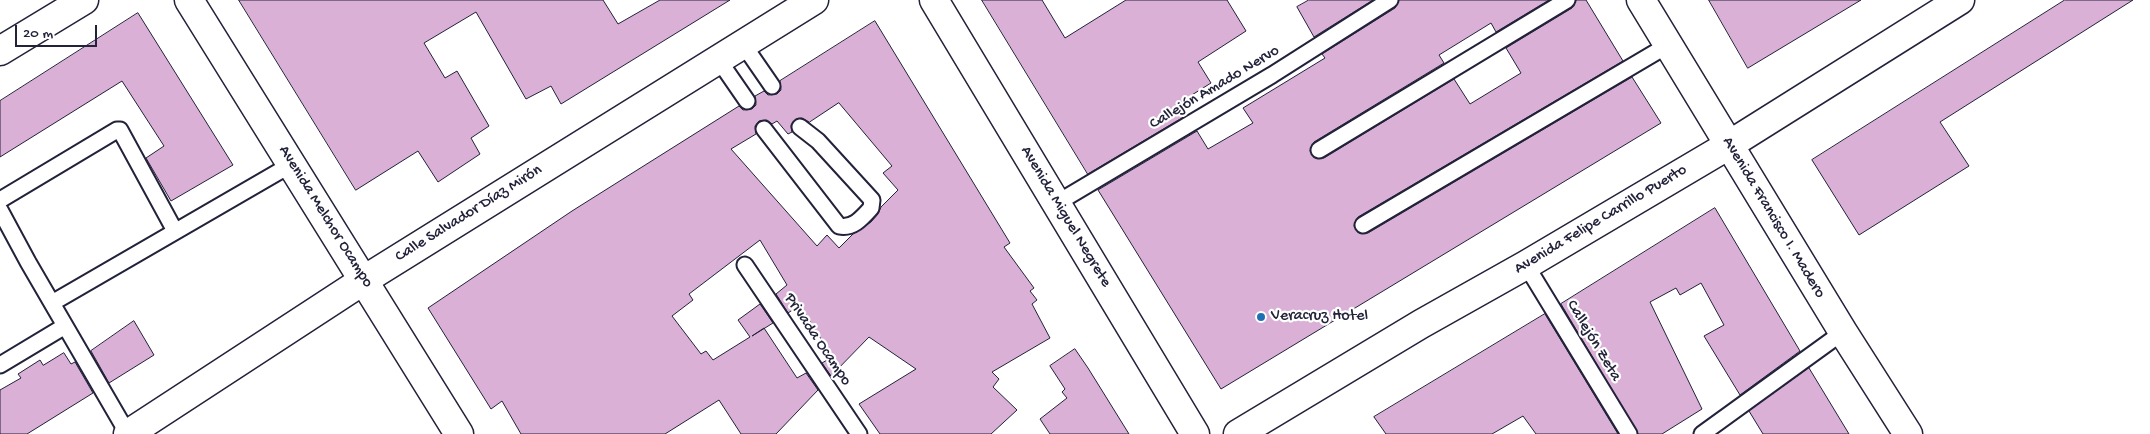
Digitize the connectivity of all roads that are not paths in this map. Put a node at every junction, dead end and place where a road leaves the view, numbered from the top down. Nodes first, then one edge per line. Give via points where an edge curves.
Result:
1 (84, 0) edge
2 (189, 0) edge
3 (814, 0) edge
4 (934, 0) edge
5 (1390, 0) edge
6 (1567, 0) edge
7 (1641, 0) edge
8 (1960, 0) edge
9 (742, 44) junction
10 (1668, 45) junction
11 (0, 51) edge
12 (718, 58) junction
13 (772, 86) dead end
14 (747, 101) dead end
15 (800, 127) dead end
16 (764, 129) dead end
17 (1729, 145) junction
18 (1319, 150) dead end
19 (292, 164) junction
20 (0, 200) edge
21 (1057, 203) junction
22 (0, 210) edge
23 (1363, 225) dead end
24 (175, 231) junction
25 (745, 265) dead end
26 (1526, 265) junction
27 (364, 280) junction
28 (52, 303) junction
29 (65, 326) junction
30 (1843, 332) junction
31 (0, 365) edge
32 (128, 434) edge
33 (459, 434) edge
34 (859, 434) edge
35 (1195, 434) edge
36 (1238, 434) edge
37 (1629, 434) edge
38 (1702, 434) edge
39 (1908, 434) edge

1 - 11 main road
2 - 19 main road, Avenida Melchor Ocampo
3 - 9 main road, Calle Salvador Díaz Mirón
4 - 21 main road, Avenida Miguel Negrete
5 - 21 lane, Callejón Amado Nervo via 1272,75
6 - 18 lane
7 - 10 main road, Avenida Francisco I. Madero
8 - 17 main road, Avenida Felipe Carrillo Puerto
9 - 12 main road, Calle Salvador Díaz Mirón
9 - 13 lane
10 - 17 main road, Avenida Francisco I. Madero
10 - 23 lane
12 - 14 lane
12 - 27 main road, Calle Salvador Díaz Mirón
15 - 16 lane via 818,141 872,200 871,208 853,225 847,228 839,226
17 - 26 main road, Avenida Felipe Carrillo Puerto
17 - 30 main road, Avenida Francisco I. Madero
19 - 24 lane
19 - 27 main road, Avenida Melchor Ocampo
20 - 24 lane via 120,130
21 - 35 main road, Avenida Miguel Negrete
22 - 28 lane
24 - 28 lane
25 - 34 lane, Privada Ocampo
26 - 36 main road, Avenida Felipe Carrillo Puerto
26 - 37 lane, Callejón Zeta
27 - 32 main road, Calle Salvador Díaz Mirón
27 - 33 main road, Avenida Melchor Ocampo
28 - 29 lane
29 - 31 lane
29 - 32 lane
30 - 38 lane
30 - 39 main road, Avenida Francisco I. Madero

